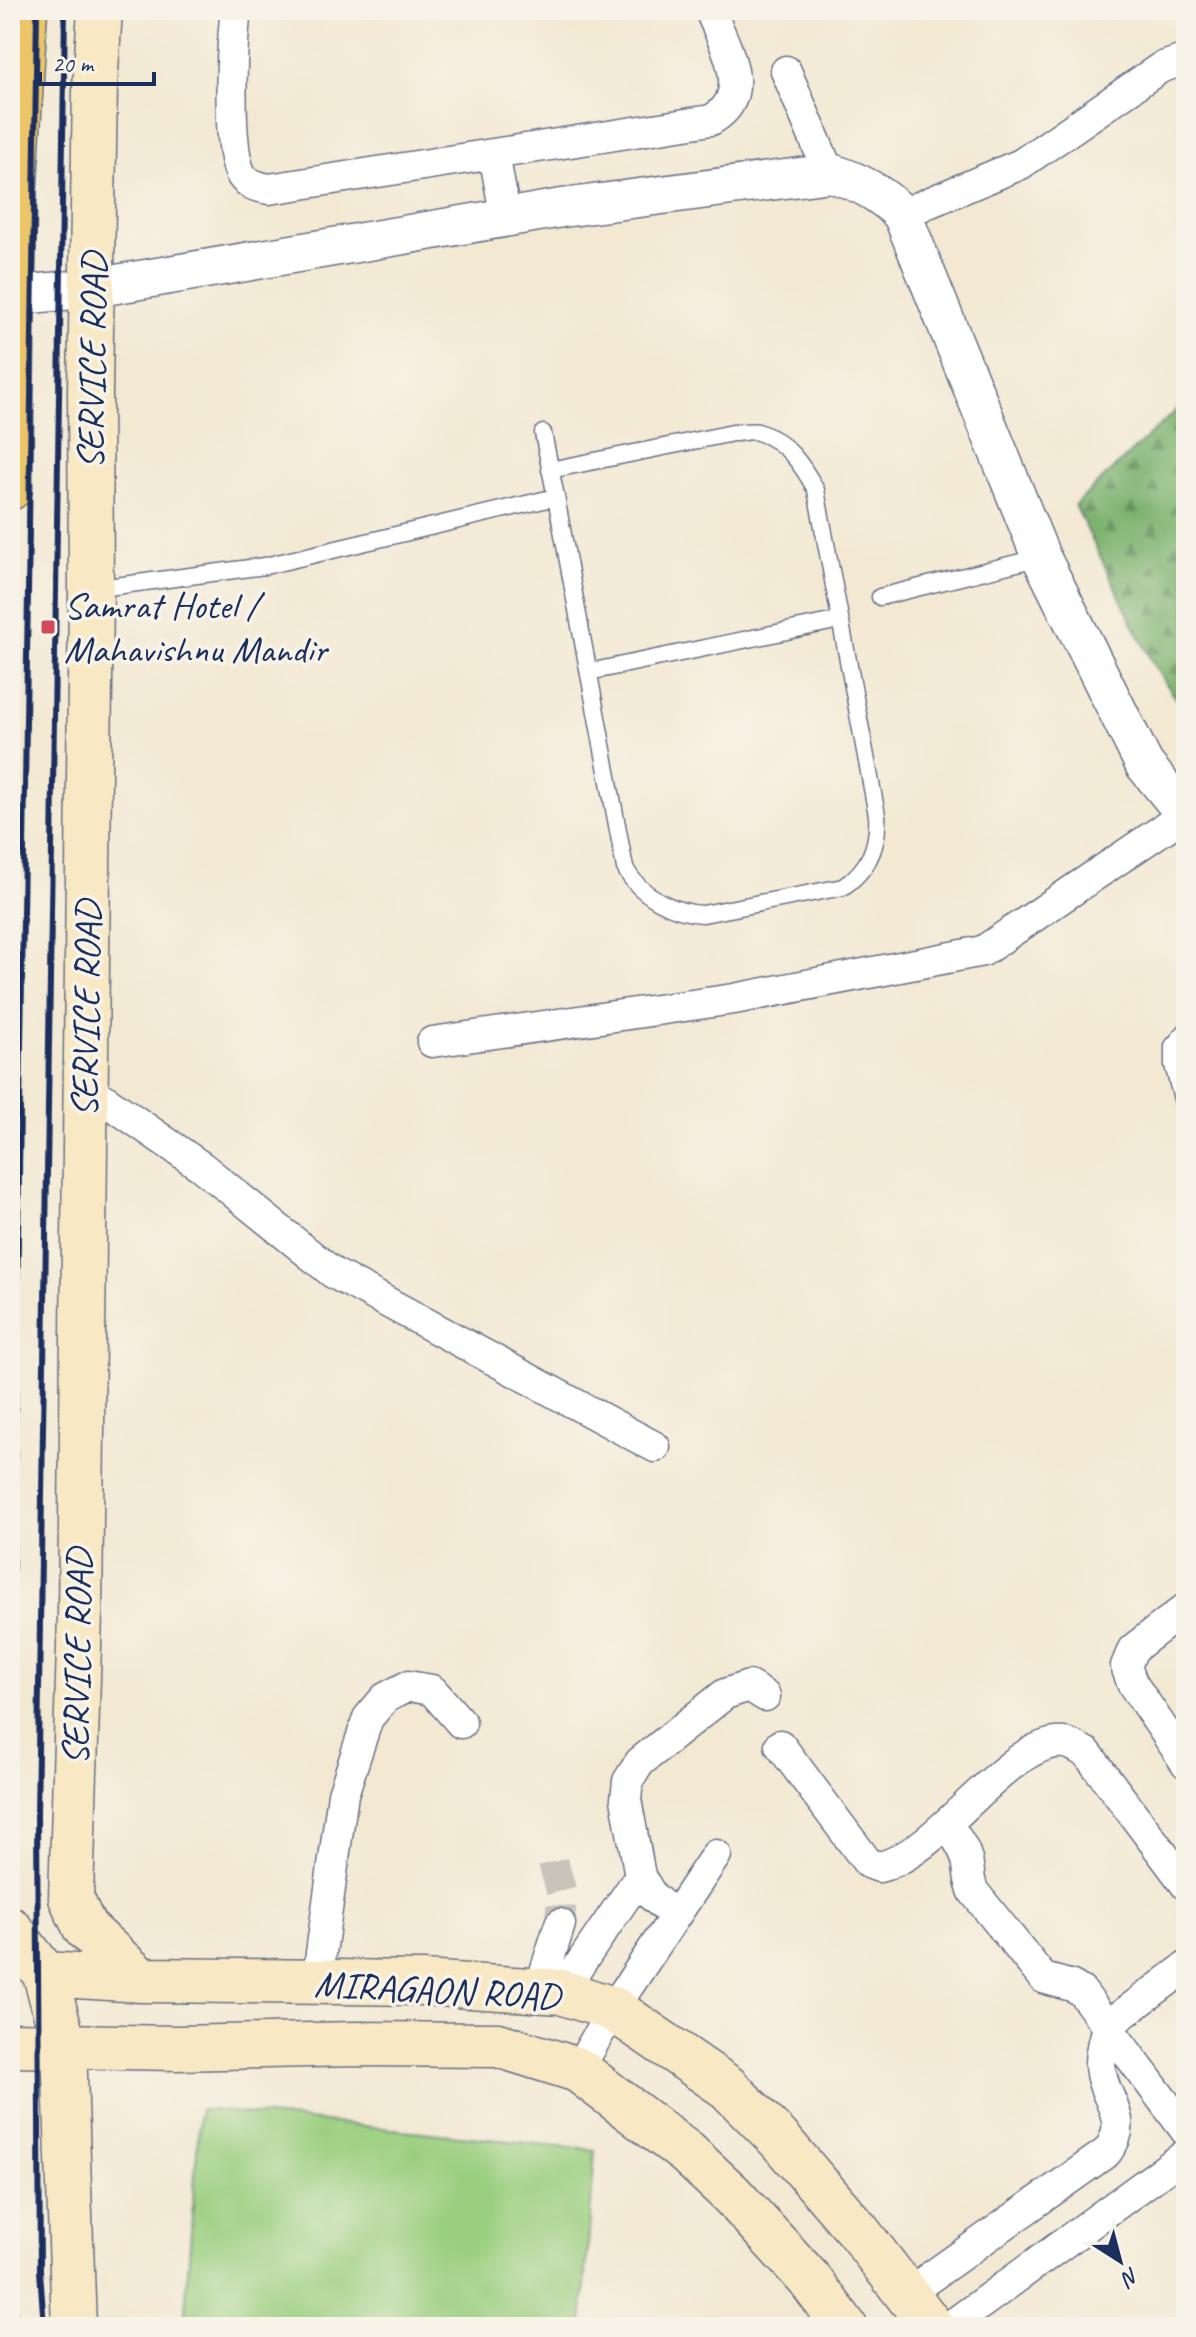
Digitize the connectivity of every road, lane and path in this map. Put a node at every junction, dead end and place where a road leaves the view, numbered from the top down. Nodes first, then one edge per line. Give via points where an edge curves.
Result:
1 (25, 10) edge
2 (100, 10) edge
3 (236, 10) edge
4 (710, 10) edge
5 (1186, 59) edge
6 (786, 71) dead end
7 (494, 154) junction
8 (829, 173) junction
9 (902, 214) junction
10 (506, 219) junction
11 (93, 288) junction
12 (12, 296) edge
13 (543, 433) dead end
14 (550, 470) junction
15 (10, 488) edge
16 (556, 497) junction
17 (1041, 557) junction
18 (91, 590) junction
19 (880, 597) dead end
20 (840, 620) junction
21 (589, 672) junction
22 (1185, 815) edge
23 (1186, 1031) edge
24 (432, 1042) dead end
25 (85, 1086) junction
26 (1186, 1114) edge
27 (655, 1447) dead end
28 (1186, 1608) edge
29 (765, 1696) dead end
30 (461, 1723) dead end
31 (780, 1745) dead end
32 (1185, 1760) edge
33 (947, 1824) junction
34 (716, 1855) dead end
35 (640, 1876) junction
36 (1186, 1885) edge
37 (674, 1915) junction
38 (560, 1924) tunnel mouth
39 (10, 1929) edge
40 (1186, 1967) edge
41 (45, 1974) junction
42 (141, 1980) junction
43 (317, 1982) junction
44 (550, 1991) junction
45 (613, 2009) junction
46 (1107, 2026) junction
47 (10, 2045) edge
48 (64, 2045) junction
49 (578, 2070) junction
50 (1186, 2131) edge
51 (1186, 2154) edge
52 (919, 2311) edge
53 (74, 2327) edge
54 (845, 2327) edge
55 (949, 2327) edge

1 - 12 highway
2 - 11 main road, SERVICE ROAD
3 - 7 street via 233,152 243,179 255,186 269,189
4 - 7 street via 736,76 734,94 720,115
5 - 9 street via 1160,68 1021,164
6 - 8 street
7 - 10 street
8 - 9 street via 871,188
8 - 10 street
9 - 17 street
10 - 11 street
11 - 12 street
11 - 18 main road, SERVICE ROAD
12 - 15 highway
13 - 14 lane
14 - 16 lane
14 - 20 lane via 756,431 781,444 802,464 816,490
16 - 18 lane via 265,566
16 - 21 lane
17 - 19 lane
17 - 22 street via 1144,764
18 - 25 main road, SERVICE ROAD
20 - 21 lane
20 - 21 lane via 878,832 870,862 843,887 703,914 688,913 644,892 625,868
22 - 24 street via 983,951 734,999
23 - 26 lane via 1173,1046 1173,1065
25 - 27 street via 202,1167 333,1273
25 - 42 main road, SERVICE ROAD via 80,1615 71,1898 85,1928
28 - 32 street via 1133,1649 1126,1666
29 - 35 street via 749,1686 725,1694 640,1762 628,1781 626,1799
30 - 43 street via 432,1690 408,1686 385,1698 368,1718 343,1794
31 - 33 street via 868,1863 887,1866
33 - 36 street via 1016,1760 1065,1743 1087,1753
33 - 46 street via 964,1850 974,1892 1043,1978 1082,1992
34 - 37 street
35 - 37 street via 652,1896
35 - 44 street
37 - 45 street
38 - 44 street
39 - 41 main road
40 - 46 street
41 - 42 main road, MIRAGAON ROAD
41 - 48 main road
42 - 43 main road, MIRAGAON ROAD
43 - 44 main road, MIRAGAON ROAD
44 - 45 main road, MIRAGAON ROAD
45 - 49 street
45 - 52 main road, MIRAGAON ROAD via 727,2087 858,2231
46 - 50 street
46 - 52 street via 1100,2063 1106,2093 1116,2109 1116,2141
47 - 48 main road, MIRAGAON ROAD
48 - 49 main road, MIRAGAON ROAD via 498,2045
48 - 53 main road
49 - 54 main road, MIRAGAON ROAD via 687,2153 731,2194
51 - 55 street

